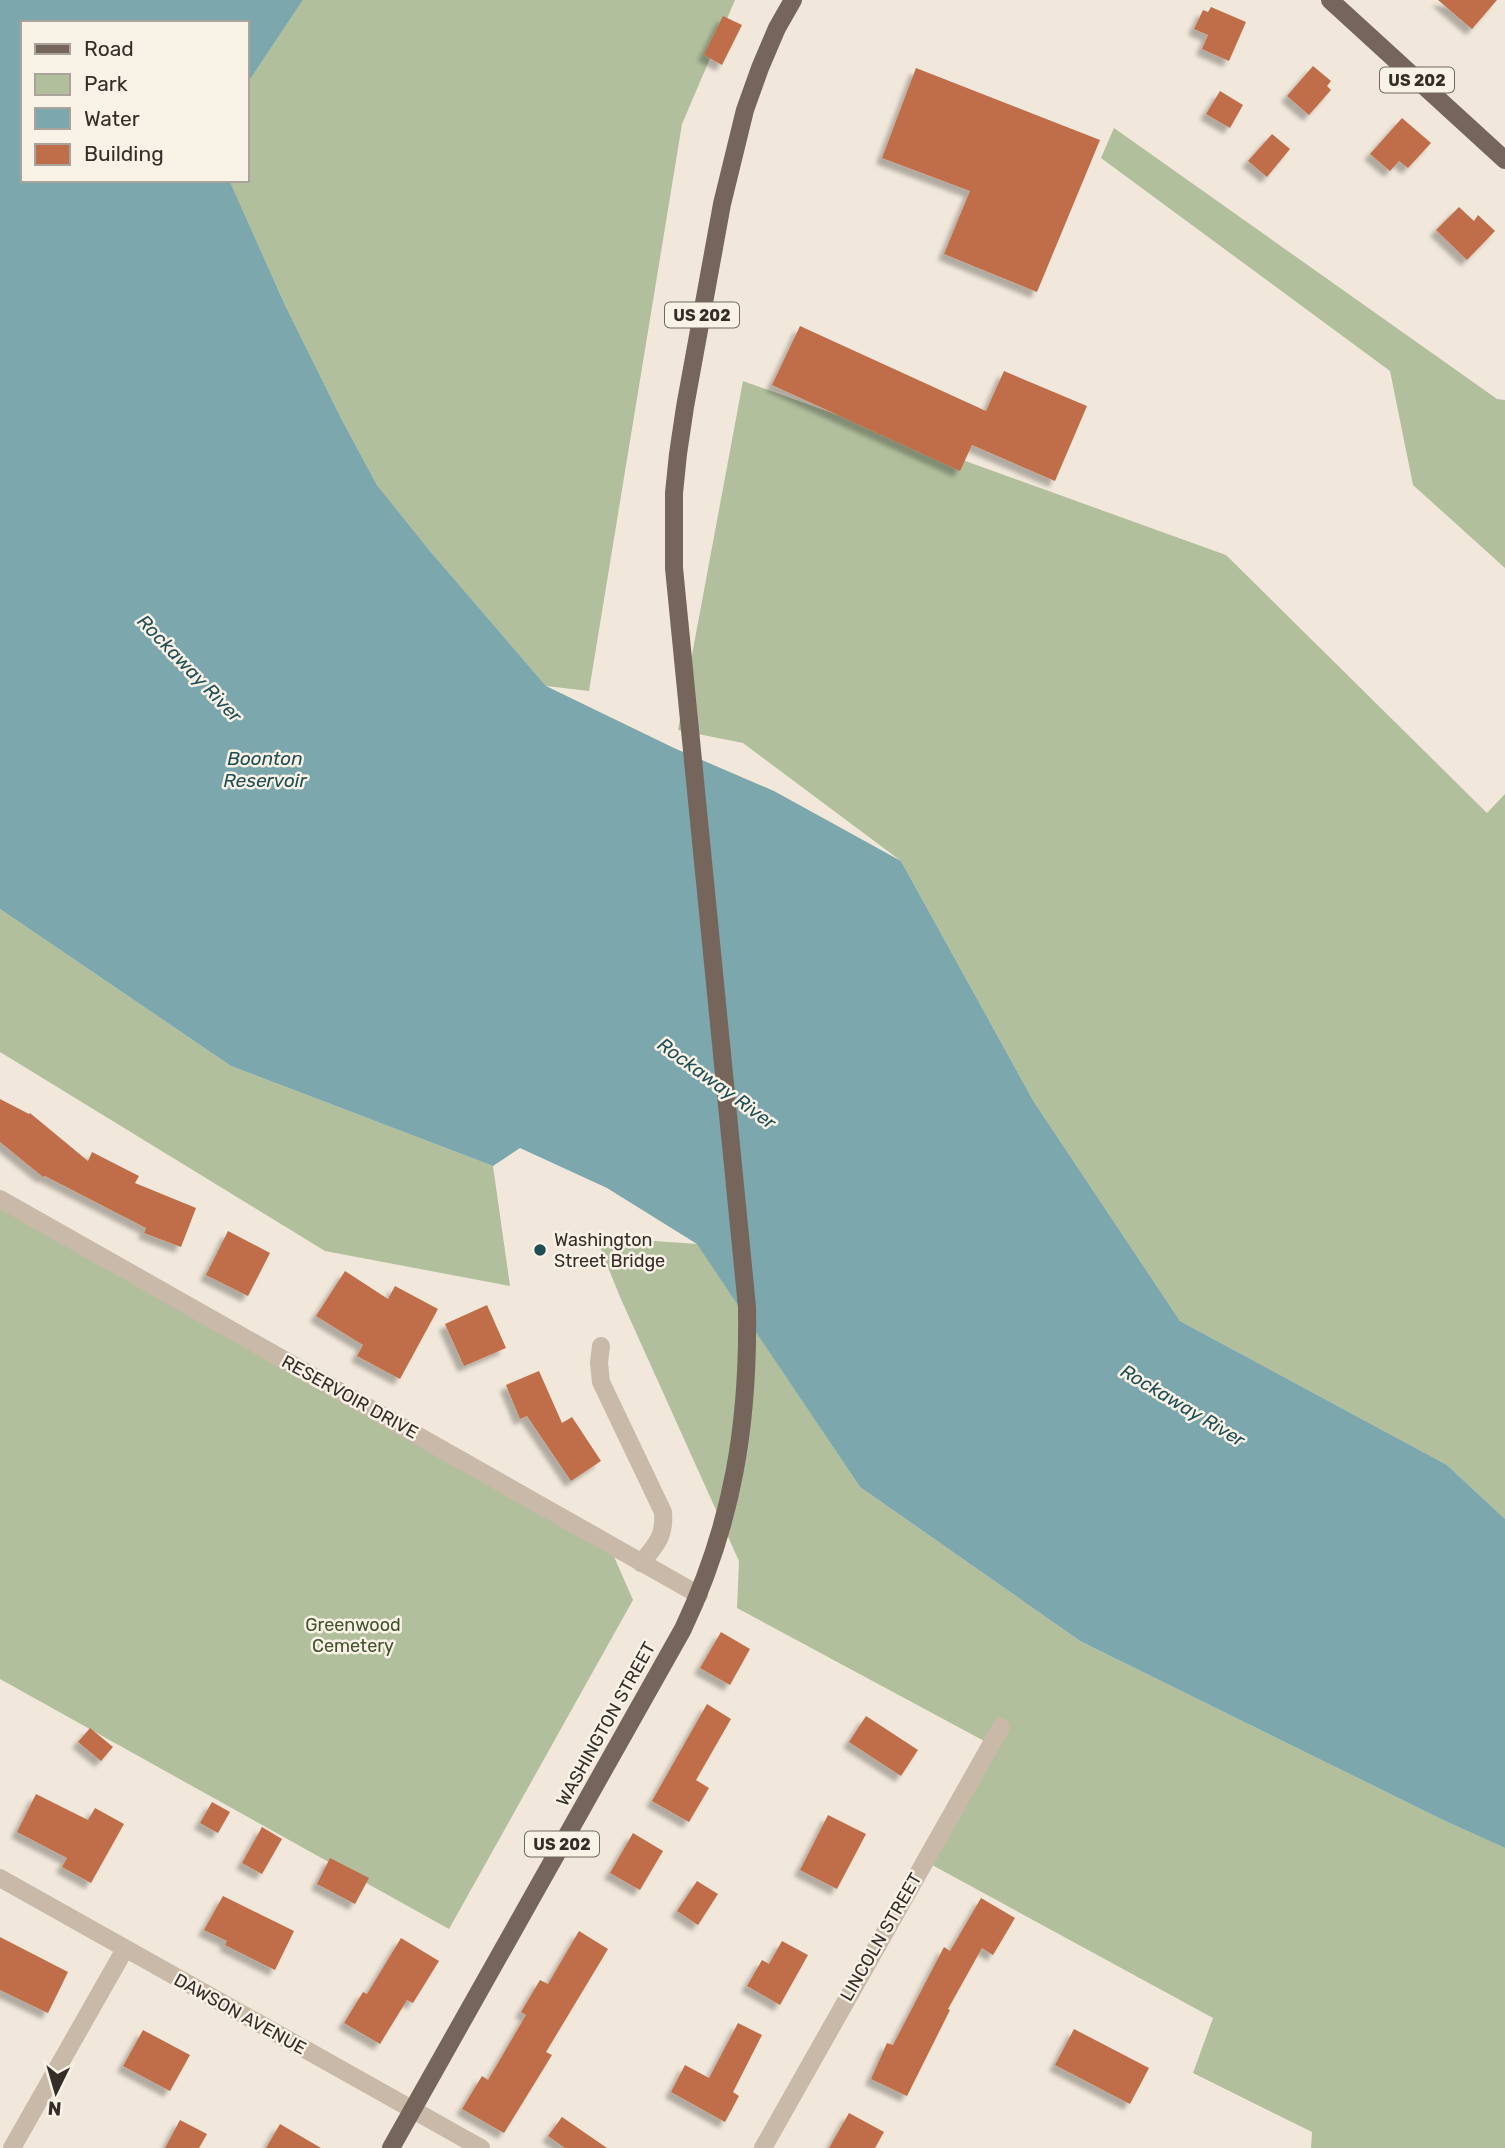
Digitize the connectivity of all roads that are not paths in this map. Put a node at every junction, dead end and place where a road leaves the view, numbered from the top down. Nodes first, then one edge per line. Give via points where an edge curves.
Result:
1 (793, 0) edge
2 (1330, 0) edge
3 (1505, 160) edge
4 (0, 1199) edge
5 (601, 1346) dead end
6 (641, 1563) junction
7 (699, 1595) junction
8 (1000, 1727) dead end
9 (0, 1878) edge
10 (125, 1950) junction
11 (413, 2110) junction
12 (12, 2148) edge
13 (391, 2148) edge
14 (481, 2148) edge
15 (763, 2148) edge

1 - 7 main road, WASHINGTON STREET / US 202 via 745,110 722,204 674,493 674,568 747,1307 738,1461
2 - 3 main road, US 202
4 - 6 street, RESERVOIR DRIVE
5 - 6 street via 601,1382 663,1512 664,1528
6 - 7 street, RESERVOIR DRIVE
7 - 11 main road, WASHINGTON STREET / US 202
8 - 15 street, LINCOLN STREET
9 - 10 street, DAWSON AVENUE
10 - 11 street, DAWSON AVENUE
10 - 12 street
11 - 13 main road, WASHINGTON STREET / US 202
11 - 14 street, DAWSON AVENUE

